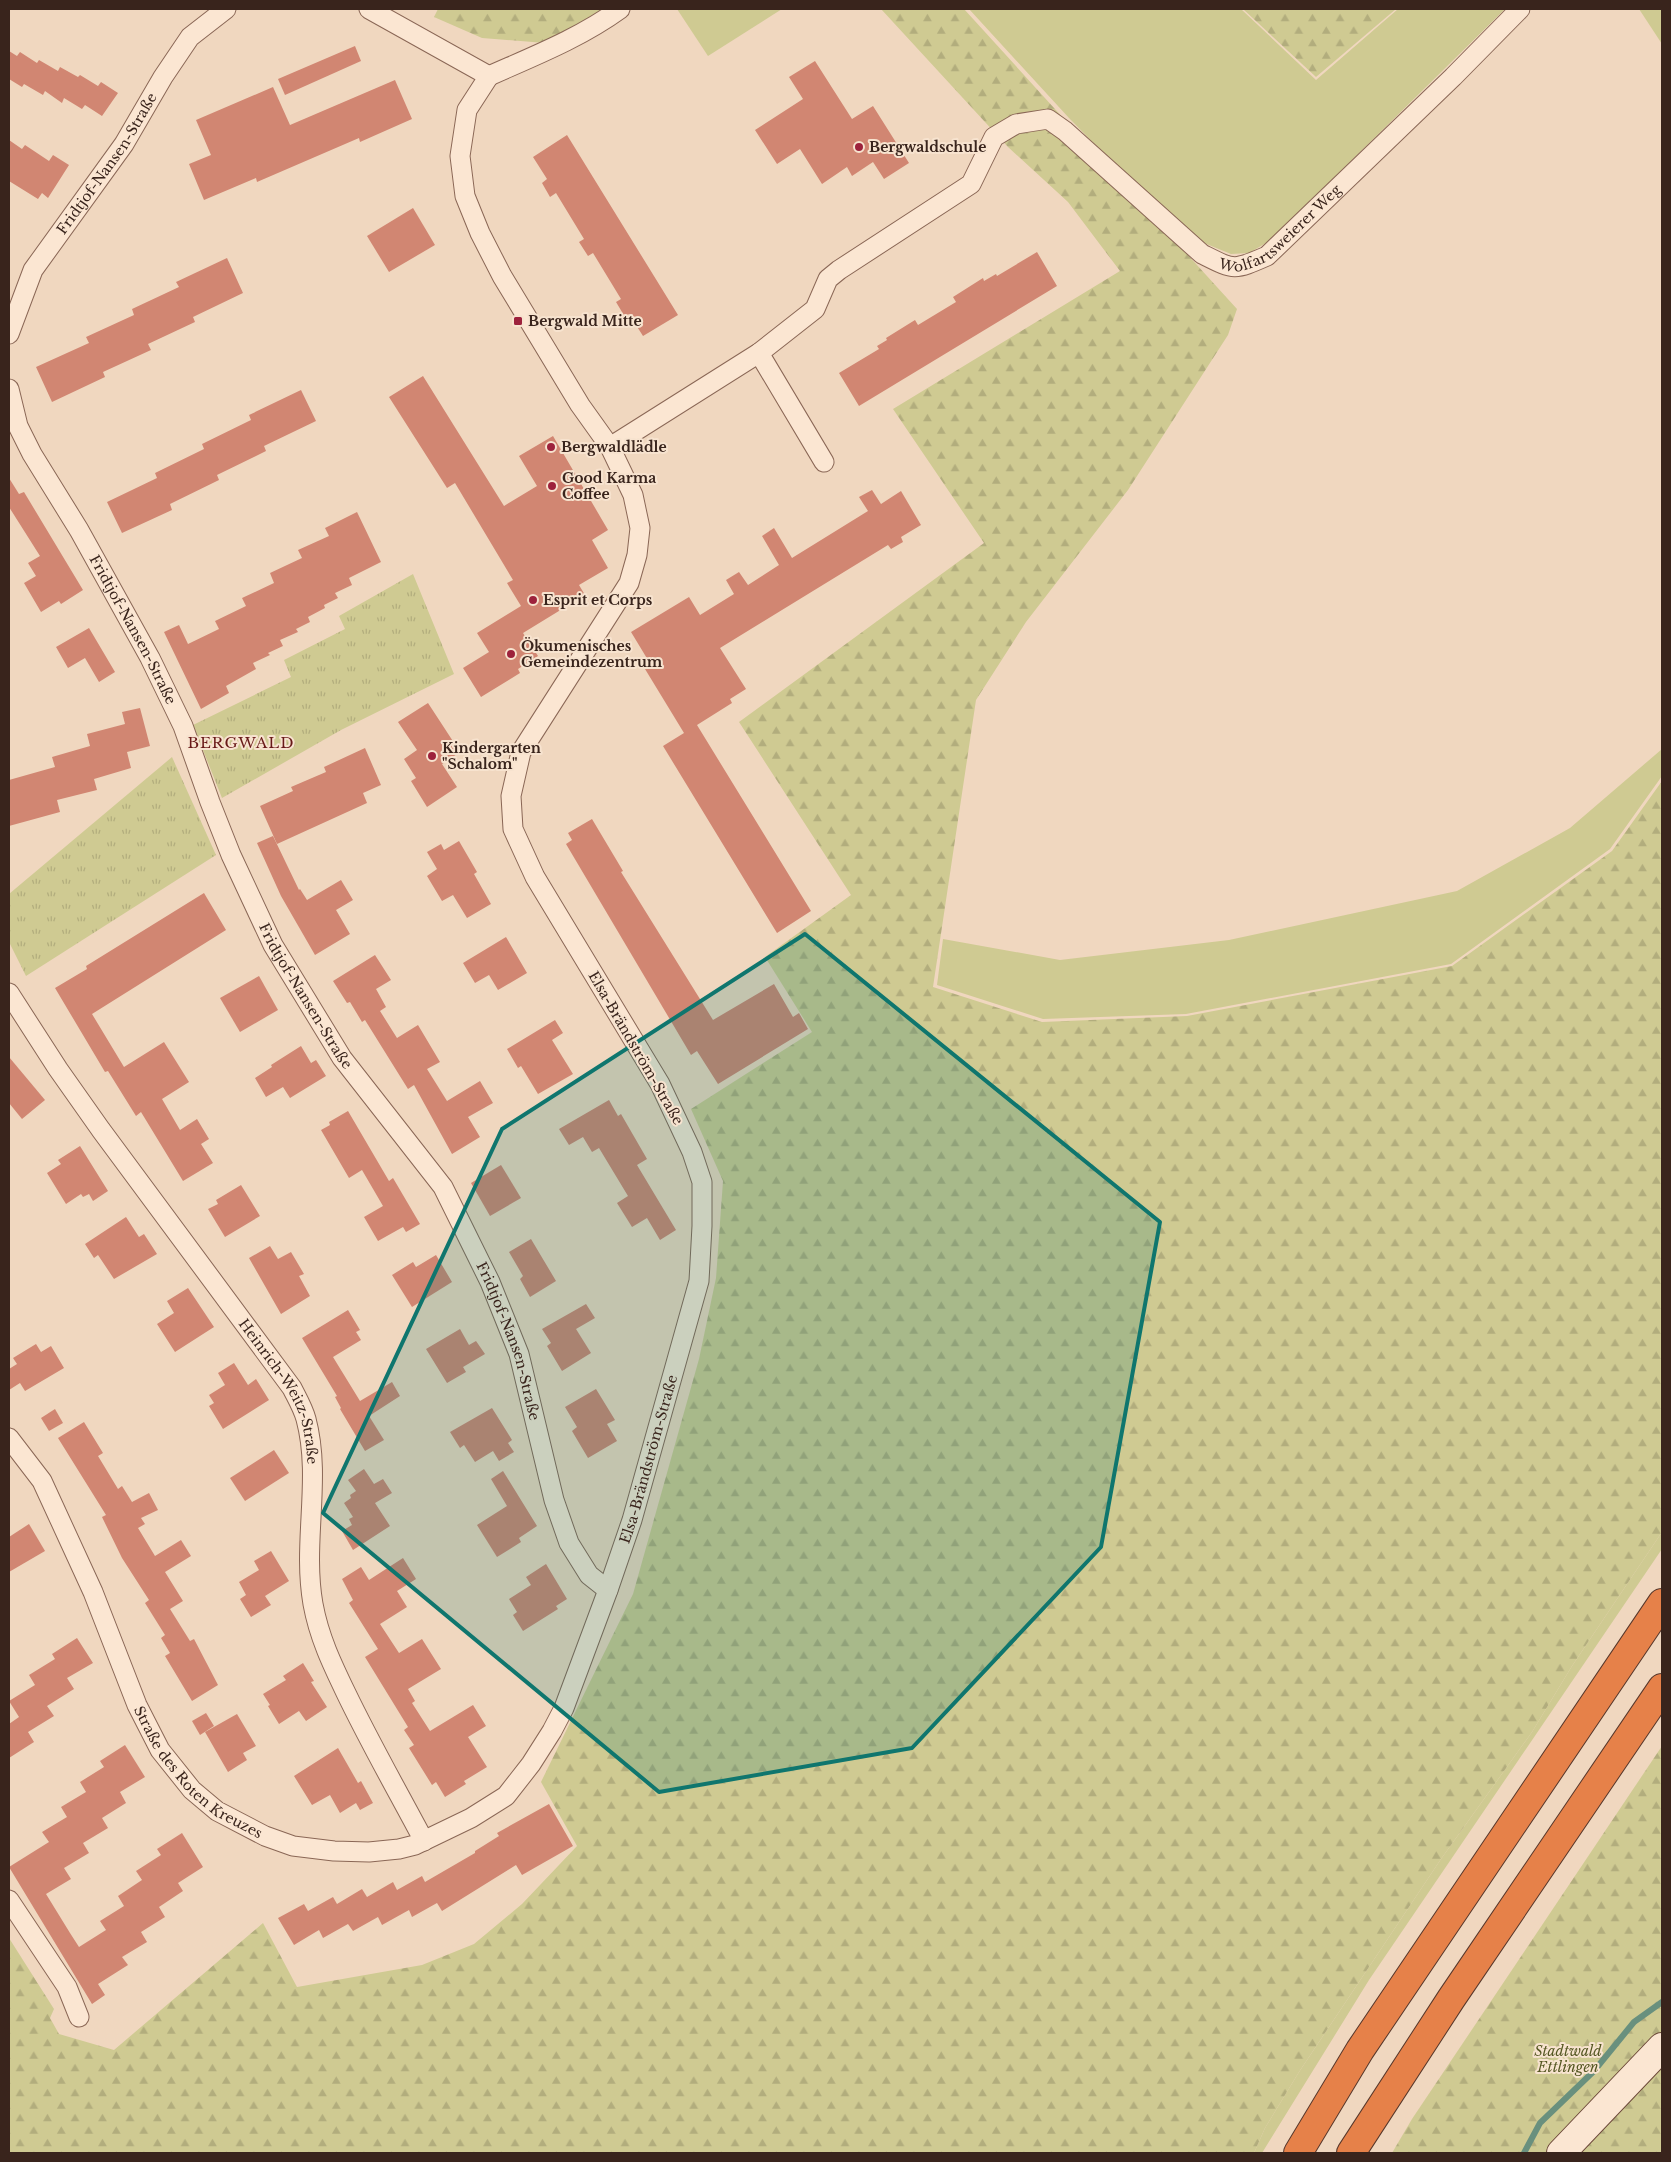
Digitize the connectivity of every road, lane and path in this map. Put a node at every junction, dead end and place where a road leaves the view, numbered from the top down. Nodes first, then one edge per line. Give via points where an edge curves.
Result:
1 (226, 9) edge
2 (369, 9) edge
3 (620, 9) edge
4 (1520, 9) edge
5 (489, 76) junction
6 (9, 334) edge
7 (759, 353) junction
8 (9, 389) edge
9 (610, 447) junction
10 (824, 462) dead end
11 (9, 993) edge
12 (9, 1438) edge
13 (608, 1590) junction
14 (1662, 1603) edge
15 (1662, 1688) edge
16 (531, 1764) joint
17 (424, 1841) junction
18 (9, 1900) edge
19 (79, 2017) dead end
20 (1662, 2047) edge
21 (1298, 2153) edge
22 (1351, 2153) edge
23 (1561, 2153) edge

1 - 6 street, Fridtjof-Nansen-Straße via 190,38 124,144 33,270
2 - 5 street
3 - 5 street via 569,40
4 - 7 street, Wolfartsweierer Weg via 1267,256 1243,266 1228,267 1202,254 1048,119 1016,124 994,137 971,184 828,279 815,309
5 - 9 street, Elsa-Brändström-Straße via 467,110 460,156 465,196 502,276 580,405
7 - 9 street
7 - 10 street
8 - 13 street, Fridtjof-Nansen-Straße via 18,426 32,454 79,530 183,726 231,855 274,946 342,1058 442,1187 490,1282 519,1354 554,1500 569,1542 589,1575
9 - 13 street, Elsa-Brändström-Straße via 633,495 640,528 637,555 629,583 521,752 511,796 513,829 534,878 660,1084 692,1152 702,1182 699,1281 632,1520
11 - 17 street, Heinrich-Weitz-Straße via 85,1107 292,1388 306,1418 313,1467 308,1570 317,1624 360,1724
12 - 17 street, Straße des Roten Kreuzes via 42,1481 93,1592 137,1705 160,1750 192,1790 217,1811 265,1836 293,1846 334,1852 369,1852 415,1846
13 - 16 street, Elsa-Brändström-Straße via 564,1708
14 - 21 highway via 1365,2042
15 - 22 highway
16 - 17 street, Straße des Roten Kreuzes via 506,1796
18 - 19 street via 66,1988
20 - 23 main road

